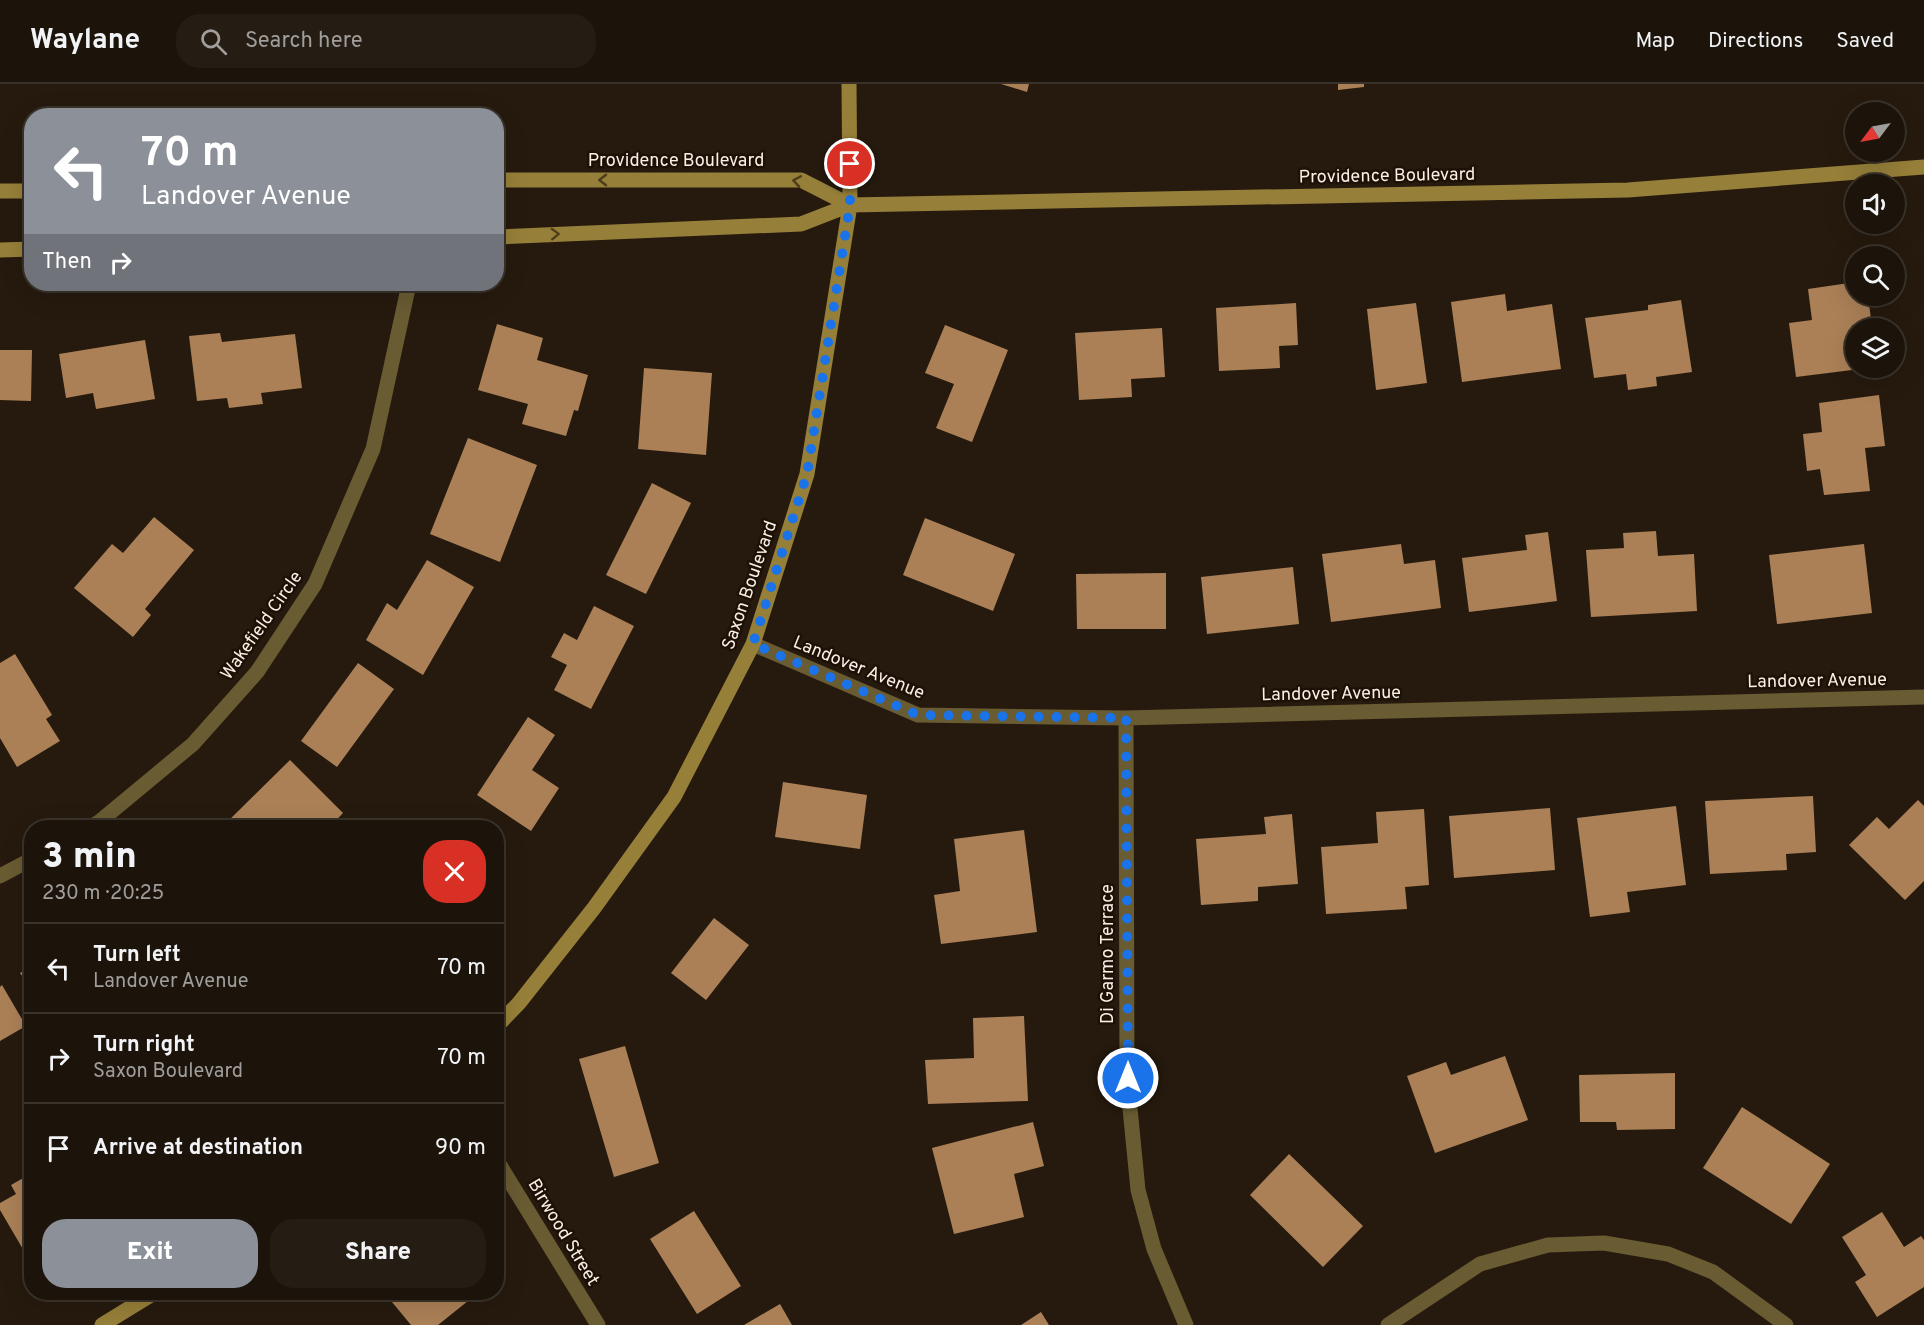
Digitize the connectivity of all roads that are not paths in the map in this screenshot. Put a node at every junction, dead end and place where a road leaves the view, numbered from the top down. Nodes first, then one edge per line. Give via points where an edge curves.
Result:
1 (849, 84) edge
2 (1924, 167) edge
3 (504, 180) edge
4 (24, 190) edge
5 (0, 191) edge
6 (850, 205) junction
7 (504, 237) edge
8 (24, 249) edge
9 (0, 250) edge
10 (407, 291) edge
11 (753, 644) junction
12 (1924, 697) edge
13 (1126, 718) junction
14 (101, 820) edge
15 (24, 863) edge
16 (0, 876) edge
17 (504, 1019) edge
18 (504, 1172) edge
19 (143, 1300) edge
20 (102, 1325) edge
21 (598, 1325) edge
22 (1186, 1325) edge
23 (1388, 1325) edge
24 (1786, 1325) edge

1 - 6 main road, Saxon Boulevard
2 - 6 main road, Providence Boulevard via 1628,190
6 -> 3 main road, Providence Boulevard via 801,180
4 - 5 main road
7 -> 6 main road, Providence Boulevard via 801,224
6 - 11 main road, Saxon Boulevard via 807,474
8 - 9 main road
10 - 14 street, Wakefield Circle via 373,449 315,584 257,672 193,744
11 - 13 street, Landover Avenue via 918,715
11 - 17 main road, Saxon Boulevard via 674,797 594,908
12 - 13 street, Landover Avenue
13 - 22 street, Di Garmo Terrace via 1128,1078 1138,1190 1154,1249
15 - 16 street
18 - 21 street, Birwood Street
19 - 20 main road
23 - 24 street via 1480,1264 1548,1245 1604,1243 1668,1254 1713,1272

